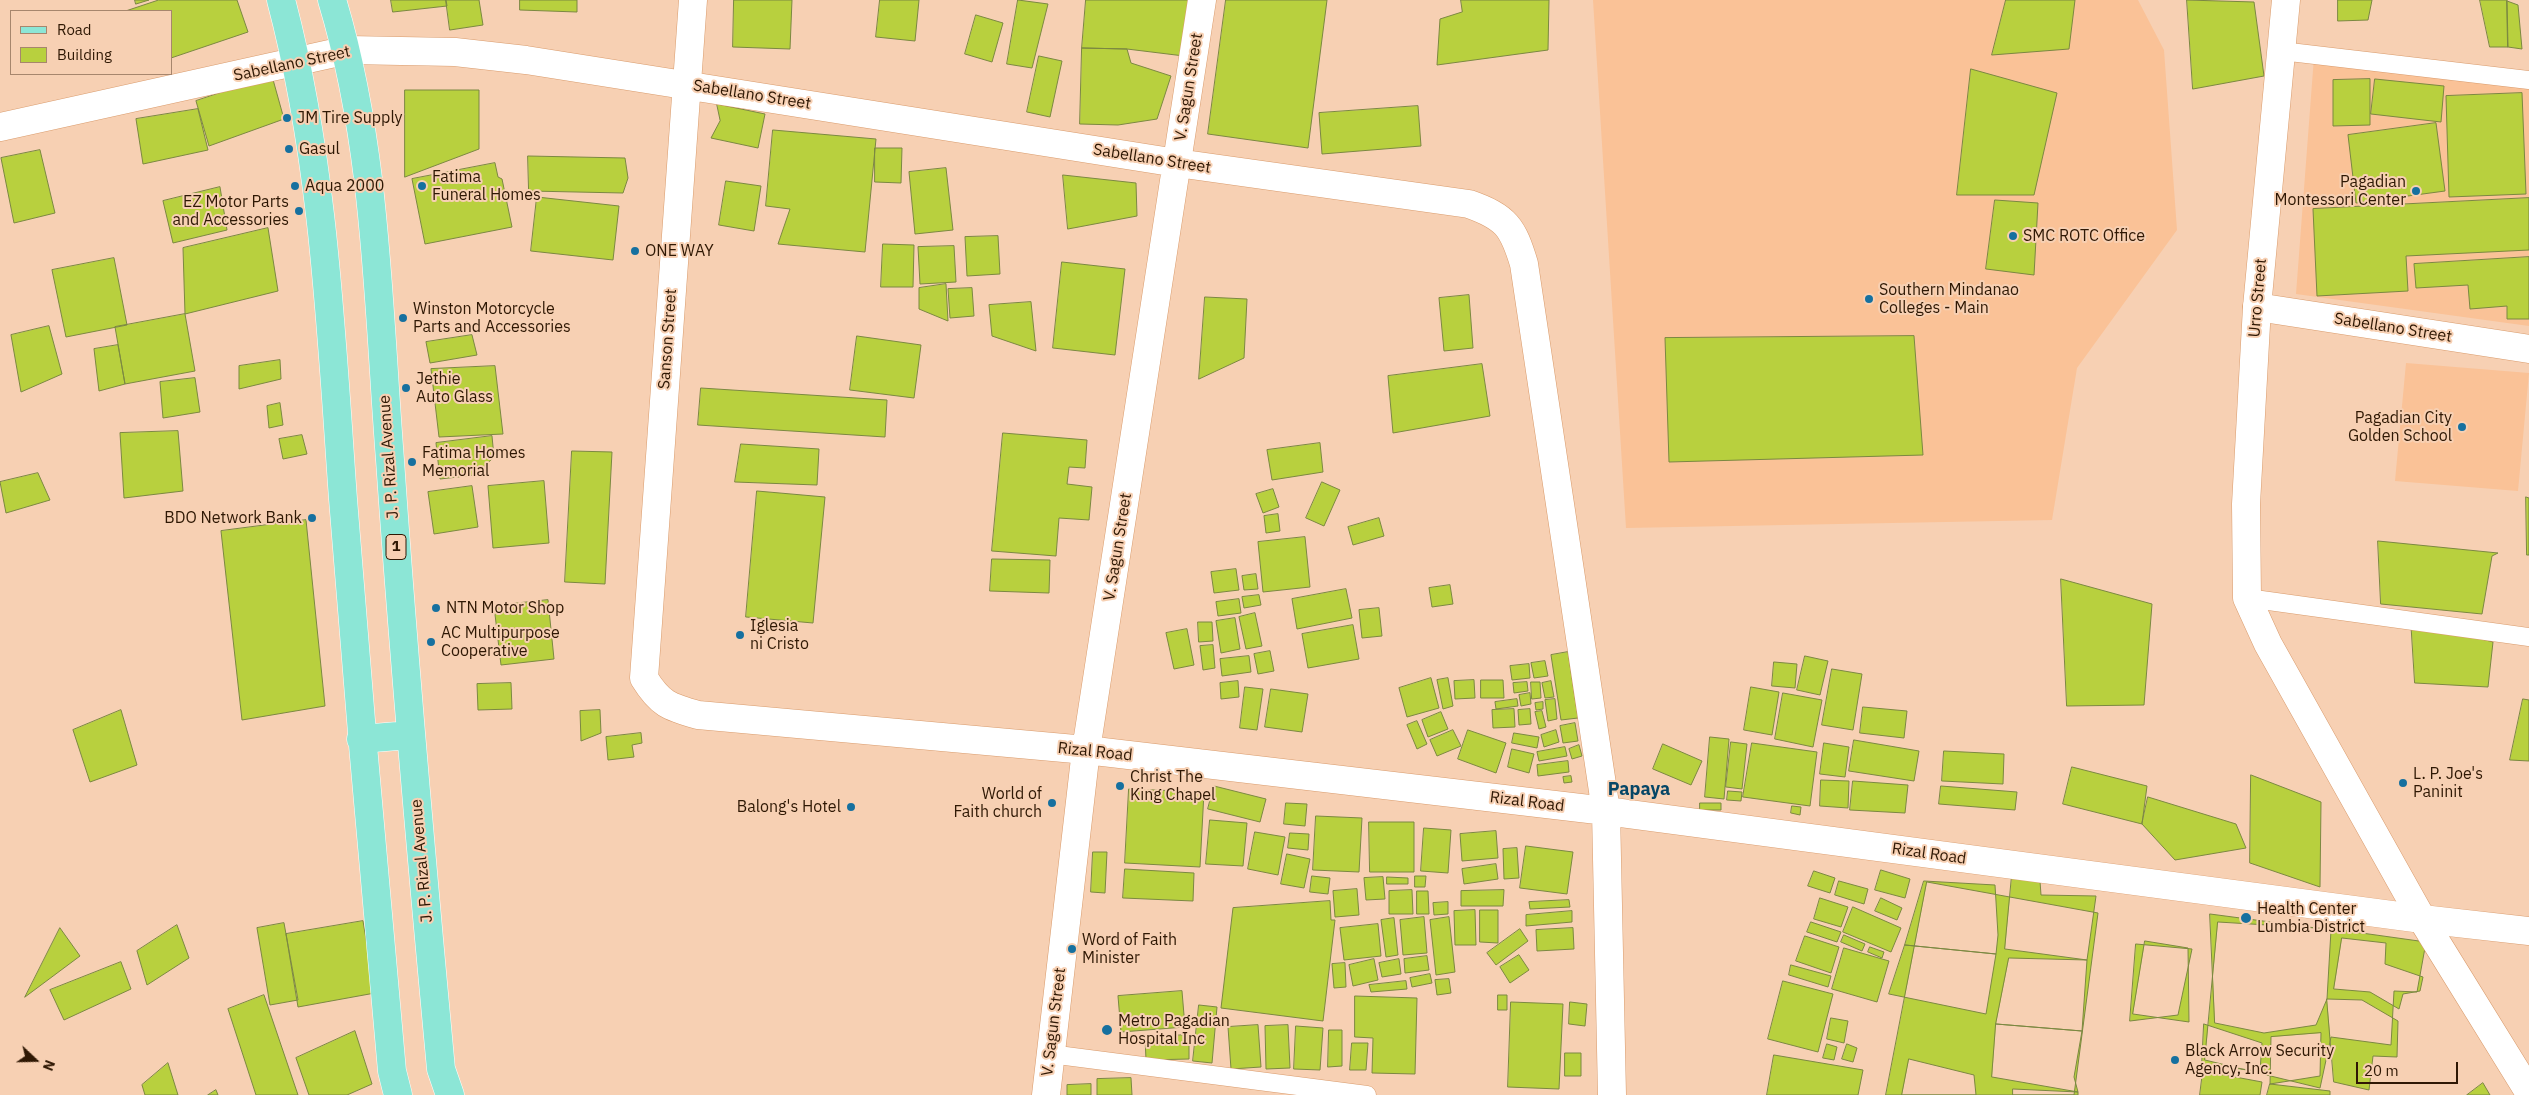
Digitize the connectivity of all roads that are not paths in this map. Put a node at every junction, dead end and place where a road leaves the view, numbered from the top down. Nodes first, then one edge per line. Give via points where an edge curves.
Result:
1 (281, 0) edge
2 (332, 0) edge
3 (693, 0) edge
4 (1202, 0) edge
5 (2286, 0) edge
6 (348, 50) junction
7 (2281, 51) junction
8 (298, 62) junction
9 (2529, 80) edge
10 (686, 85) junction
11 (0, 127) edge
12 (1177, 163) junction
13 (2257, 307) junction
14 (2529, 349) edge
15 (2247, 598) junction
16 (2529, 637) edge
17 (644, 678) joint
18 (410, 735) junction
19 (362, 739) junction
20 (1086, 750) junction
21 (1606, 811) junction
22 (2422, 919) junction
23 (2529, 930) edge
24 (1050, 1054) junction
25 (2529, 1092) edge
26 (398, 1095) edge
27 (450, 1095) edge
28 (1046, 1095) edge
29 (1367, 1095) edge
30 (1612, 1095) edge

1 - 8 main road
2 - 6 main road, J. P. Rizal Avenue / 1
3 - 10 street, Sanson Street
4 - 12 street, V. Sagun Street
5 - 7 street, Urro Street
6 - 8 street, Sabellano Street
6 - 10 street, Sabellano Street via 454,52
6 - 18 main road, J. P. Rizal Avenue / 1 via 364,146 373,241
7 - 9 lane
7 - 13 street, Urro Street
8 - 11 street, Sabellano Street
8 - 19 main road via 325,248
10 - 12 street, Sabellano Street
10 - 17 street, Sanson Street
12 - 20 street, V. Sagun Street
12 - 21 street, Sabellano Street via 1468,204 1488,211 1515,235 1524,264
13 - 14 street, Sabellano Street
13 - 15 street, Urro Street via 2246,504
15 - 16 lane
15 - 22 street via 2268,644
17 - 20 street, Rizal Road via 656,697 672,708 698,714
18 - 19 main road
18 - 27 main road, J. P. Rizal Avenue / 1 via 441,1069
19 - 26 main road via 392,1071
20 - 21 street, Rizal Road
20 - 24 street, V. Sagun Street
21 - 22 street, Rizal Road
21 - 30 street
22 - 23 street, Rizal Road
22 - 25 street
24 - 28 street, V. Sagun Street
24 - 29 lane

